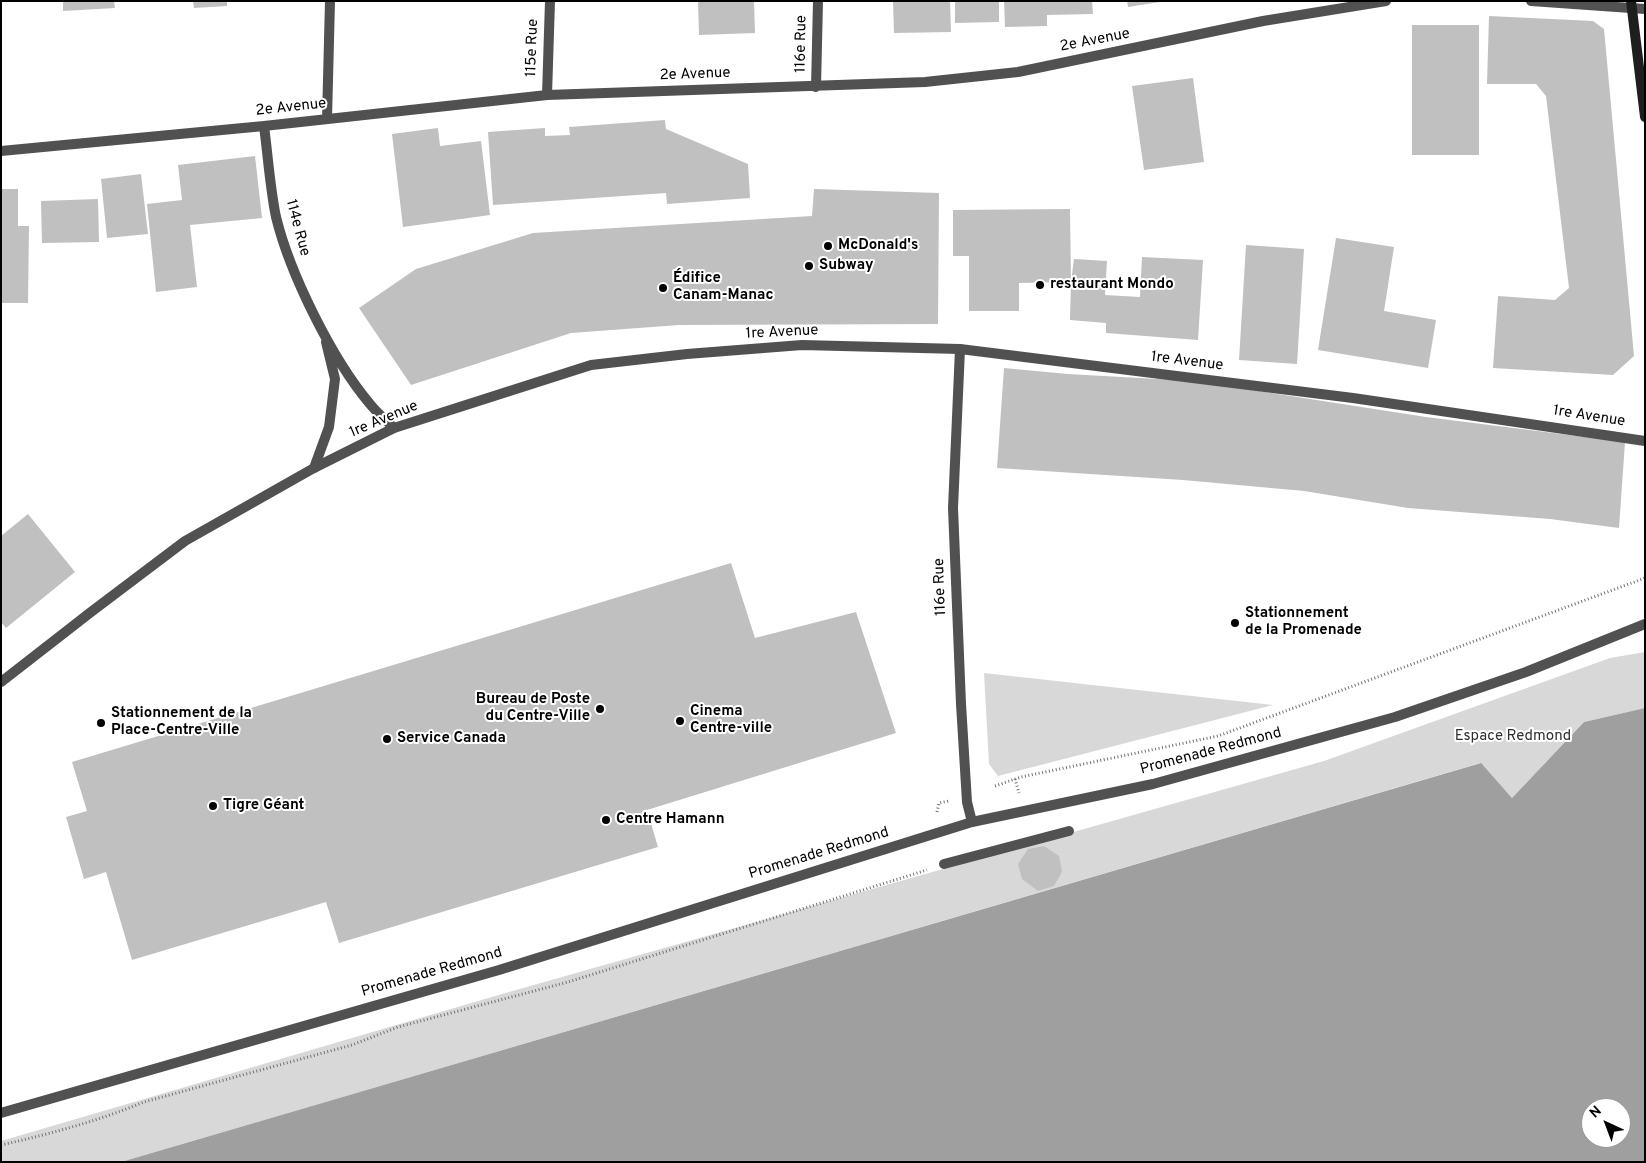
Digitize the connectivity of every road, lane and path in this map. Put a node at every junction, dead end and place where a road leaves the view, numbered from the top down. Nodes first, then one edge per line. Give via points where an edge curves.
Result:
1 (330, 1) edge
2 (550, 1) edge
3 (818, 1) edge
4 (1386, 1) edge
5 (1531, 1) edge
6 (1632, 5) edge
7 (1645, 9) edge
8 (816, 86) junction
9 (547, 95) junction
10 (1645, 117) edge
11 (327, 119) junction
12 (264, 126) junction
13 (1, 151) edge
14 (324, 332) junction
15 (960, 349) junction
16 (394, 428) junction
17 (1645, 441) edge
18 (314, 468) junction
19 (1645, 578) edge
20 (1645, 624) edge
21 (1, 682) edge
22 (1015, 779) junction
23 (995, 786) dead end
24 (1019, 793) dead end
25 (954, 800) dead end
26 (935, 817) dead end
27 (972, 822) junction
28 (1069, 831) dead end
29 (944, 864) joint
30 (1, 1113) edge
31 (1, 1145) edge

1 - 11 street
2 - 9 street, 115e Rue
3 - 8 street, 116e Rue
4 - 8 street, 2e Avenue via 1263,21 1018,72 925,82
5 - 6 street
6 - 7 street
6 - 10 main road
8 - 9 street, 2e Avenue
9 - 11 street, 2e Avenue
11 - 12 street, 2e Avenue
12 - 13 street, 2e Avenue
12 - 14 street, 114e Rue via 276,216 293,270
14 - 16 street, 114e Rue via 370,404
14 - 18 street, 114e Rue via 335,379 329,427
15 - 16 street, 1re Avenue via 802,345 591,365
15 - 17 street, 1re Avenue via 1353,398
15 - 27 street, 116e Rue via 953,508 961,704
16 - 18 street, 1re Avenue
18 - 21 street, 1re Avenue via 185,541
19 - 22 path via 1218,736
20 - 27 street, Promenade Redmond via 1526,672 1395,717 1154,784
22 - 23 path
22 - 24 path
25 - 26 path via 939,804
27 - 30 street, Promenade Redmond via 499,970
28 - 29 street
29 - 31 path via 568,982 398,1027 352,1045 144,1102 111,1116 42,1136

